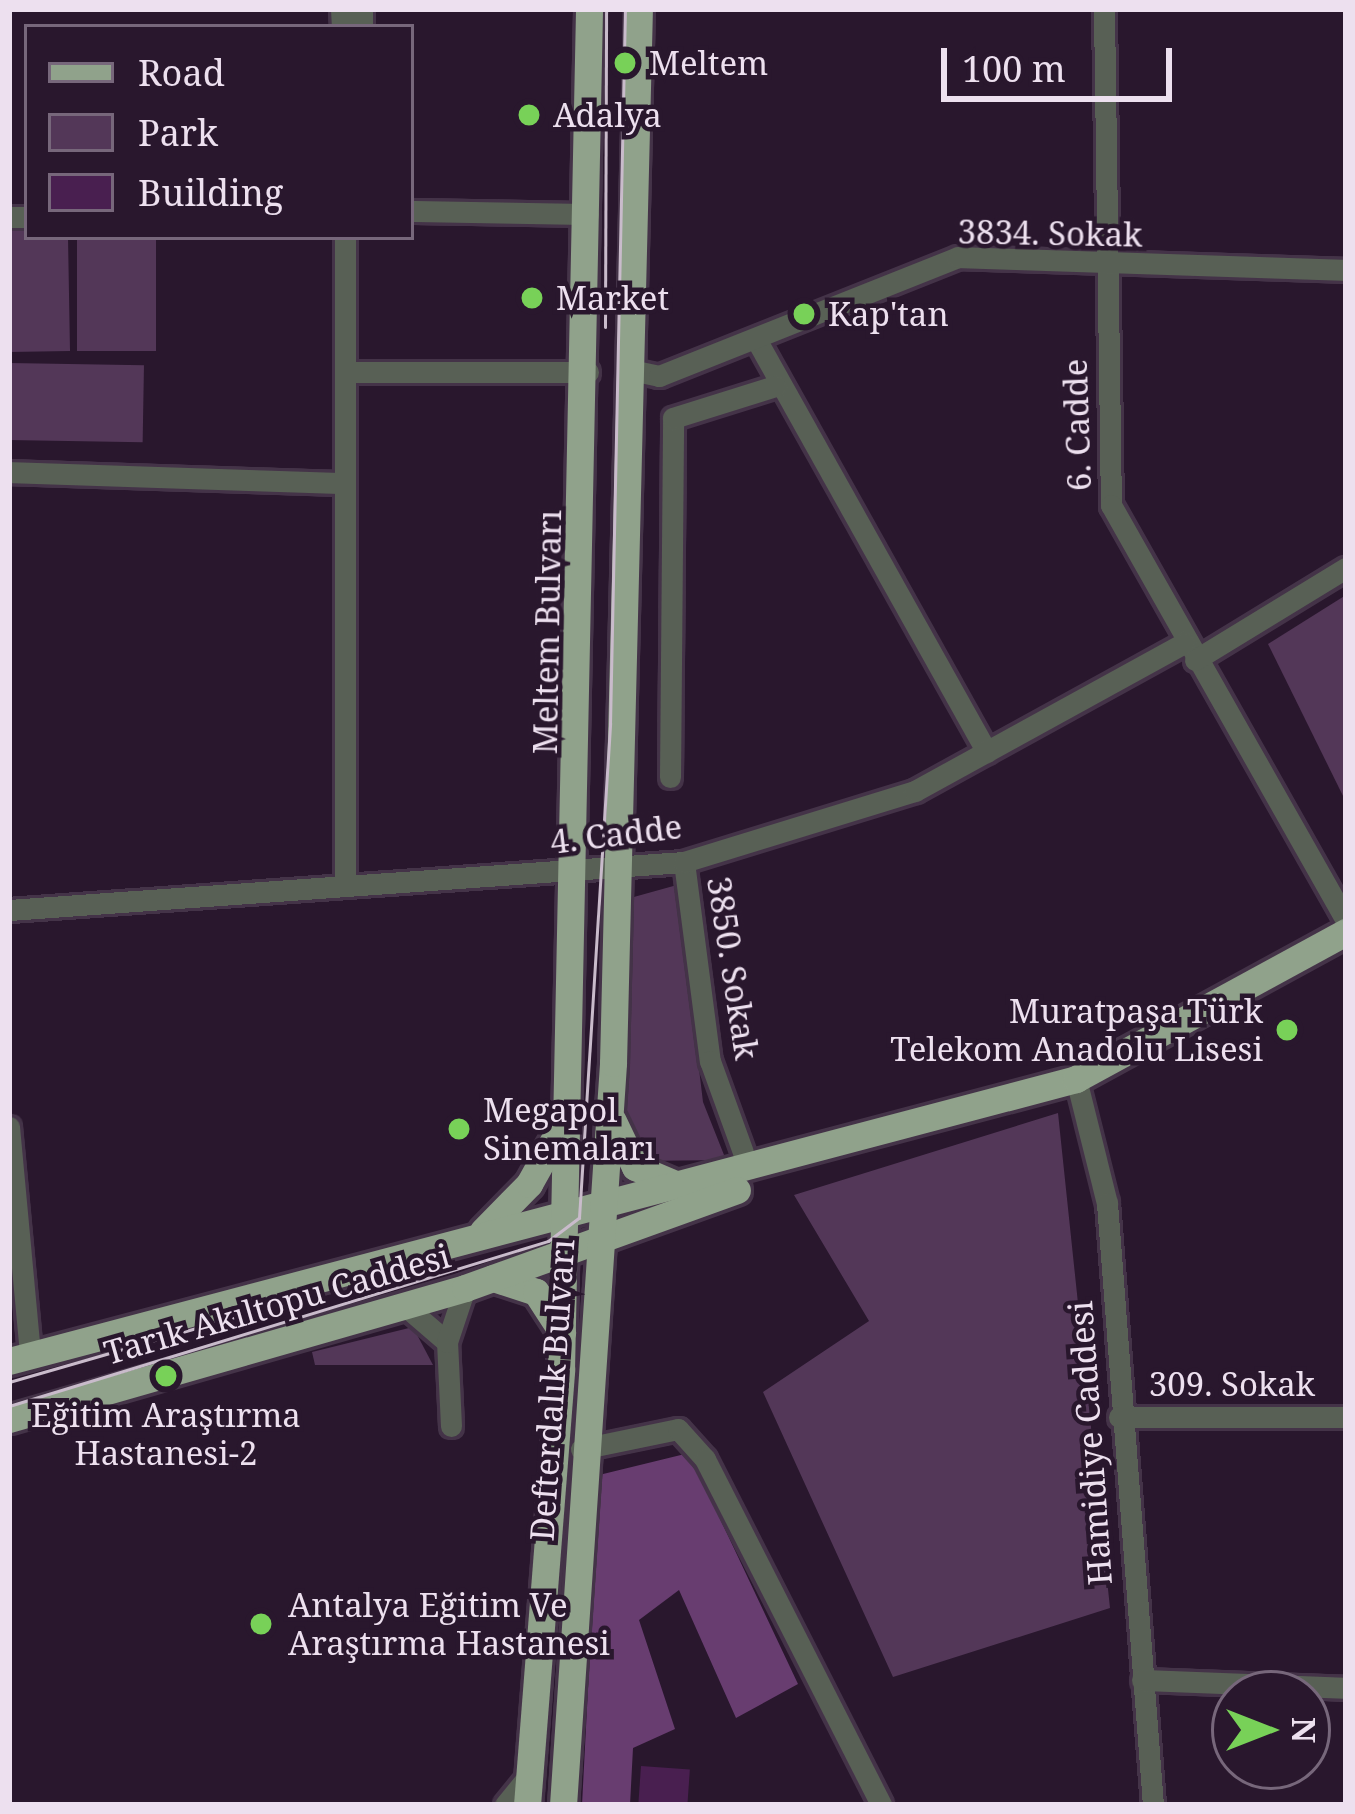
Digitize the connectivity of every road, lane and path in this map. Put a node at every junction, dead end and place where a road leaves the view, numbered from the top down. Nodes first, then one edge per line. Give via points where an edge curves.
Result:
1 (589, 9) edge
2 (639, 9) edge
3 (1104, 9) edge
4 (414, 211) edge
5 (588, 214) junction
6 (345, 240) edge
7 (1106, 267) junction
8 (1346, 270) edge
9 (756, 339) junction
10 (632, 370) junction
11 (346, 372) junction
12 (588, 372) junction
13 (775, 386) junction
14 (9, 472) edge
15 (344, 483) junction
16 (1346, 568) edge
17 (1190, 651) junction
18 (987, 752) junction
19 (670, 777) dead end
20 (683, 862) junction
21 (620, 872) junction
22 (578, 874) junction
23 (345, 884) junction
24 (9, 910) edge
25 (1346, 920) edge
26 (1346, 932) edge
27 (1076, 1079) junction
28 (610, 1112) junction
29 (568, 1114) junction
30 (9, 1126) edge
31 (867, 1142) junction
32 (743, 1152) dead end
33 (683, 1185) junction
34 (603, 1196) junction
35 (565, 1209) junction
36 (632, 1228) junction
37 (481, 1233) junction
38 (599, 1241) junction
39 (564, 1256) junction
40 (493, 1278) junction
41 (465, 1288) junction
42 (404, 1305) junction
43 (593, 1316) junction
44 (562, 1332) junction
45 (447, 1342) junction
46 (20, 1358) edge
47 (1119, 1417) junction
48 (1346, 1417) edge
49 (9, 1418) edge
50 (451, 1426) dead end
51 (581, 1449) junction
52 (1142, 1680) junction
53 (1346, 1688) edge
54 (529, 1775) junction
55 (506, 1805) edge
56 (527, 1805) edge
57 (563, 1805) edge
58 (881, 1805) edge
59 (1153, 1805) edge

1 - 5 main road, Meltem Bulvarı
2 - 10 main road
3 - 7 street, 6. Cadde
4 - 5 street
5 - 12 main road, Meltem Bulvarı
6 - 11 street
7 - 8 street, 3834. Sokak
7 - 9 street, 3834. Sokak via 958,257
7 - 17 street, 6. Cadde via 1112,505
9 - 10 street, 3834. Sokak via 659,376
9 - 13 street
10 - 21 main road
11 - 12 street
11 - 15 street
12 - 22 main road, Meltem Bulvarı
13 - 18 street
13 - 19 street via 673,418
14 - 15 street
15 - 23 street
16 - 17 street, 4. Cadde
17 - 18 street, 4. Cadde
17 - 25 street, 6. Cadde
18 - 20 street, 4. Cadde via 871,808
20 - 21 street, 4. Cadde
20 - 32 street, 3850. Sokak via 710,1061
21 - 22 street, 4. Cadde
21 - 28 main road
22 - 23 street, 4. Cadde
22 - 29 main road, Meltem Bulvarı
23 - 24 street, 4. Cadde
26 - 27 main road
27 - 31 main road
27 - 47 street, Hamidiye Caddesi via 1106,1203
28 - 33 main road via 640,1172
28 - 34 main road
29 - 35 main road, Meltem Bulvarı
29 - 37 main road via 529,1184
30 - 46 street
31 - 33 main road, Tarık Akıltopu Caddesi
31 - 36 main road, Tarık Akıltopu Caddesi
33 - 34 main road, Tarık Akıltopu Caddesi
34 - 35 main road, Tarık Akıltopu Caddesi
34 - 38 main road, Defterdalık Bulvarı
35 - 37 main road, Tarık Akıltopu Caddesi
35 - 39 main road, Meltem Bulvarı
36 - 38 main road, Tarık Akıltopu Caddesi
36 - 43 main road
37 - 46 main road, Tarık Akıltopu Caddesi
38 - 39 main road, Tarık Akıltopu Caddesi
38 - 43 main road, Defterdalık Bulvarı
39 - 40 main road, Tarık Akıltopu Caddesi
39 - 44 main road, Defterdalık Bulvarı
40 - 41 main road, Tarık Akıltopu Caddesi
40 - 44 main road via 536,1292
41 - 42 main road, Tarık Akıltopu Caddesi
41 - 45 street
42 - 45 street
42 - 49 main road, Tarık Akıltopu Caddesi
43 - 51 main road, Defterdalık Bulvarı
44 - 54 main road, Defterdalık Bulvarı
45 - 50 street
47 - 48 street, 309. Sokak
47 - 52 street, Hamidiye Caddesi
51 - 57 main road, Defterdalık Bulvarı
51 - 58 street via 678,1429 704,1459
52 - 53 street
52 - 59 street, Hamidiye Caddesi
54 - 55 street
54 - 56 main road, Defterdalık Bulvarı

